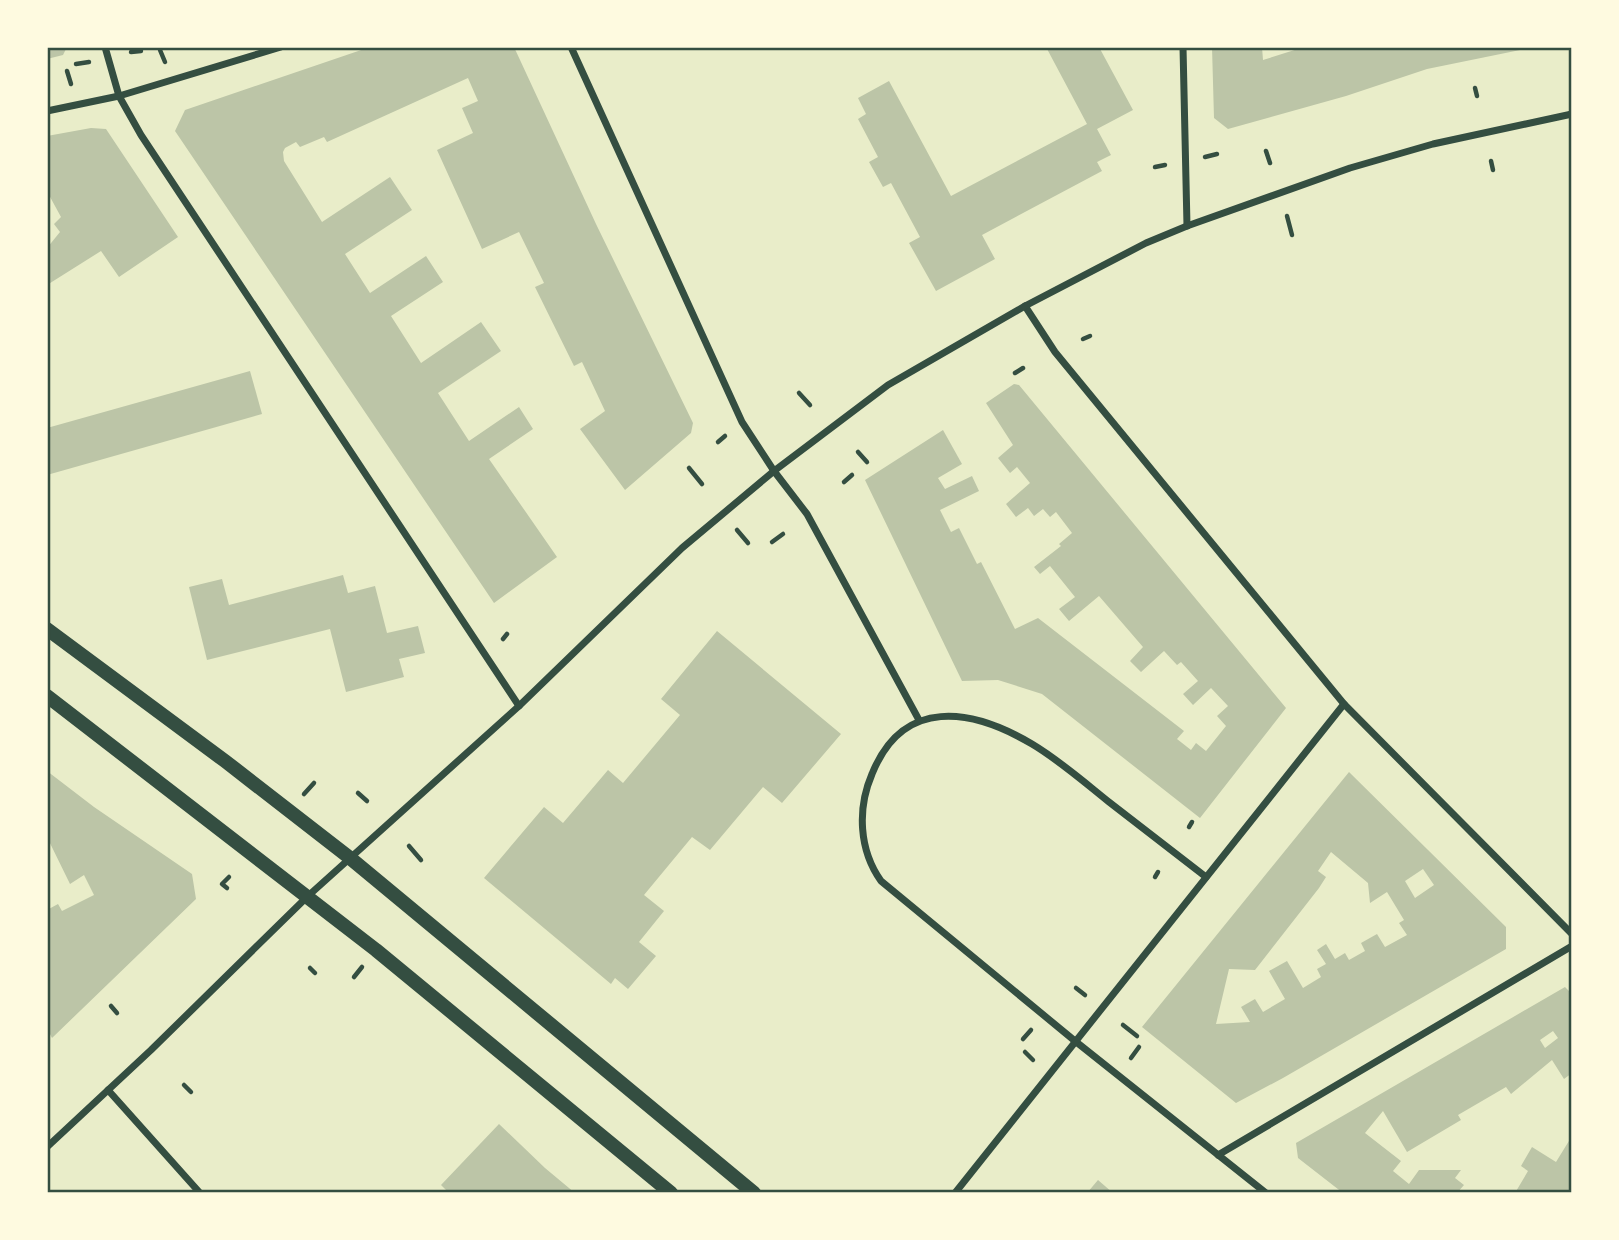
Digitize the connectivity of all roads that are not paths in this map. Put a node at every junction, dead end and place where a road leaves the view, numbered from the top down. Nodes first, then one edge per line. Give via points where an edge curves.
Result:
1 (105, 47) edge
2 (281, 47) edge
3 (572, 47) edge
4 (1182, 47) edge
5 (119, 96) junction
6 (47, 111) edge
7 (1572, 114) edge
8 (1187, 226) junction
9 (1026, 306) junction
10 (774, 471) junction
11 (47, 629) edge
12 (47, 696) edge
13 (1345, 704) junction
14 (519, 706) junction
15 (919, 720) junction
16 (350, 859) junction
17 (1206, 877) junction
18 (308, 896) junction
19 (1572, 934) edge
20 (1572, 946) edge
21 (1074, 1041) junction
22 (108, 1090) junction
23 (47, 1147) edge
24 (1218, 1155) junction
25 (200, 1193) edge
26 (671, 1193) edge
27 (754, 1193) edge
28 (955, 1193) edge
29 (1266, 1193) edge

1 - 5 street
2 - 5 street
3 - 10 street via 742,422
4 - 8 street
5 - 6 street
5 - 14 street
7 - 8 street via 1398,154
8 - 9 street
9 - 10 street via 888,385
9 - 13 street via 1055,352
10 - 14 street via 674,556
10 - 15 street via 807,513
11 - 16 main road
12 - 18 main road
13 - 17 street
13 - 19 street
14 - 16 street
15 - 17 street via 955,717 1013,733
15 - 21 street via 890,742 865,793 862,829 876,874
16 - 18 street
16 - 27 main road
17 - 21 street
18 - 22 street
18 - 26 main road
20 - 24 street
21 - 24 street
21 - 28 street
22 - 23 street
22 - 25 street
24 - 29 street

